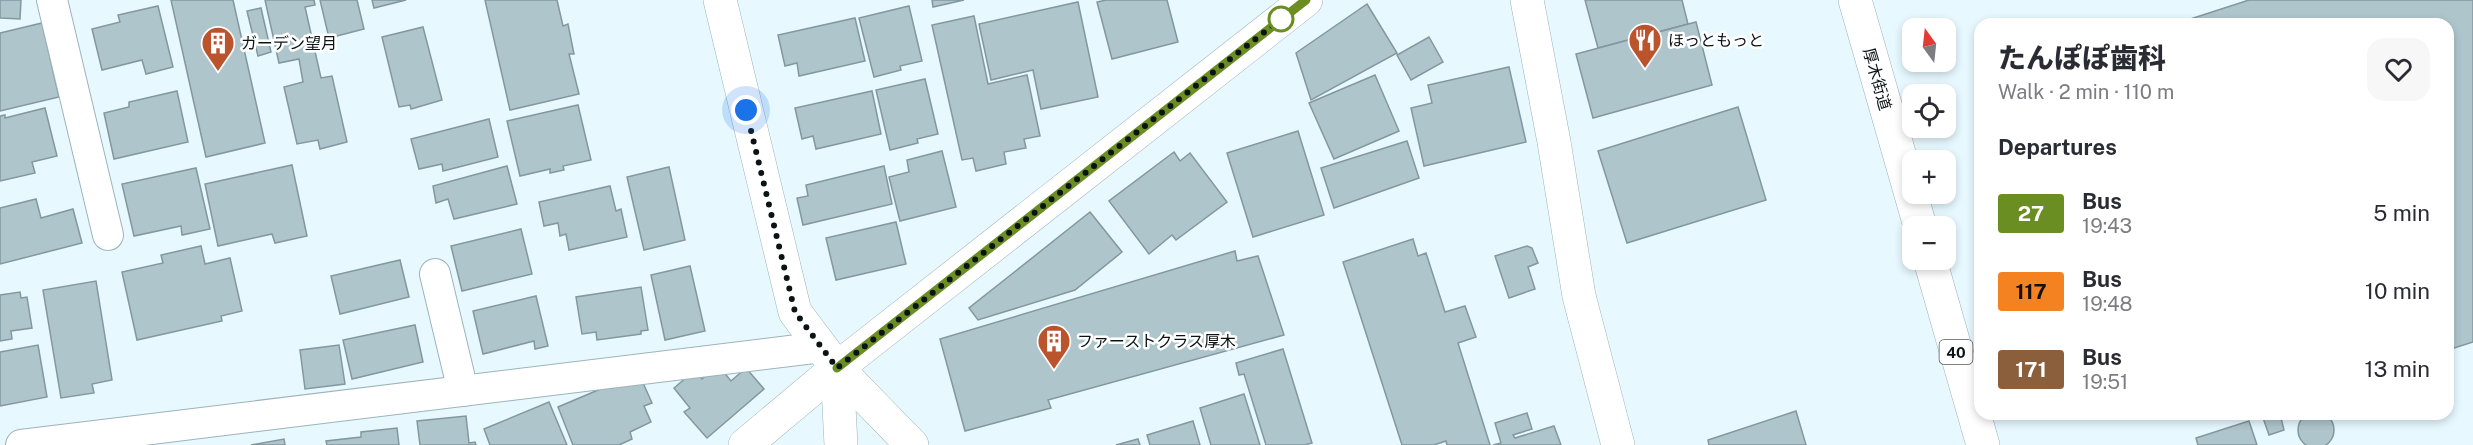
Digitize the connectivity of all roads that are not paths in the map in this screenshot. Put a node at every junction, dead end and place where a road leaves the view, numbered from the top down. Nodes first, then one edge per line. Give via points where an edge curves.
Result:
1 (52, 0) edge
2 (720, 0) edge
3 (1306, 0) edge
4 (1527, 0) edge
5 (1856, 0) edge
6 (1917, 216) edge
7 (108, 235) dead end
8 (1933, 270) edge
9 (435, 274) dead end
10 (829, 357) junction
11 (463, 391) junction
12 (1974, 414) edge
13 (1976, 420) edge
14 (21, 445) edge
15 (744, 445) edge
16 (841, 445) edge
17 (912, 445) edge
18 (1618, 445) edge
19 (1983, 445) edge

1 - 7 lane
2 - 10 street via 795,312
3 - 10 street
4 - 18 street via 1579,296
5 - 6 street, 厚木街道
8 - 12 street, 40
9 - 11 lane
10 - 11 lane
10 - 15 street
10 - 16 street
10 - 17 street
11 - 14 lane
13 - 19 street, 40

